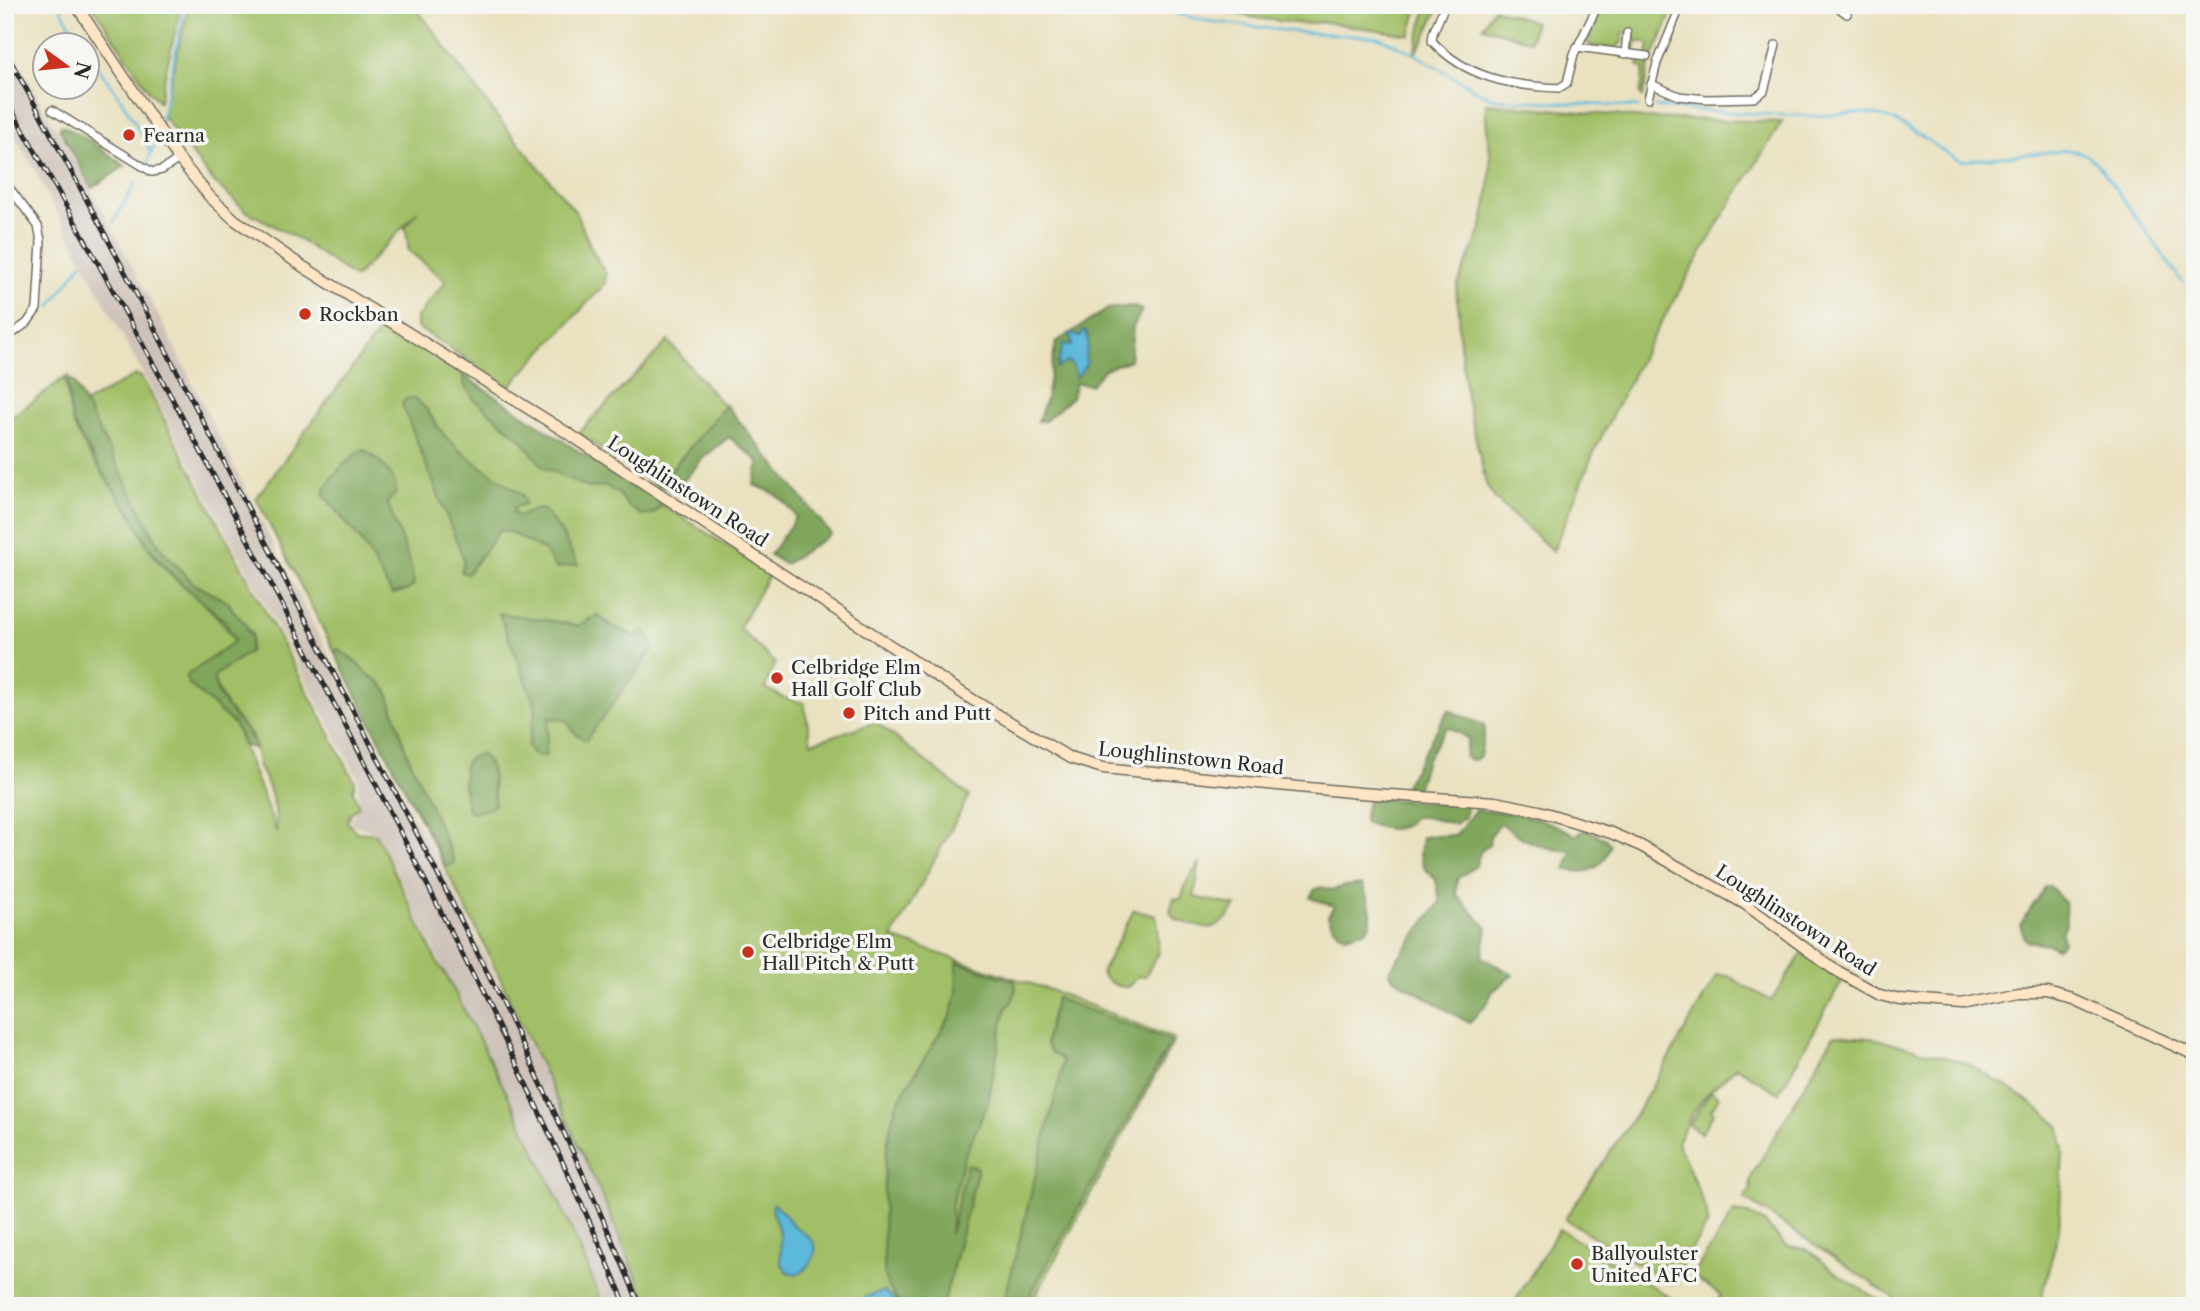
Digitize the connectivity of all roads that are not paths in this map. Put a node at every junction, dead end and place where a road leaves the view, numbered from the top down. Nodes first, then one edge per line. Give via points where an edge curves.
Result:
1 (76, 5) edge
2 (1445, 5) edge
3 (1598, 5) edge
4 (1681, 5) edge
5 (1829, 5) edge
6 (1835, 5) edge
7 (1847, 14) dead end
8 (1627, 33) dead end
9 (1776, 45) dead end
10 (1577, 47) junction
11 (1625, 54) junction
12 (1647, 56) dead end
13 (1651, 84) junction
14 (1648, 99) dead end
15 (52, 110) dead end
16 (179, 159) junction
17 (5, 182) edge
18 (5, 339) edge
19 (2195, 1055) edge

1 - 16 street, Loughlinstown Road
2 - 10 street via 1432,41 1481,75 1559,88 1566,84
3 - 10 street
4 - 13 street
5 - 6 street
6 - 7 street
8 - 11 street
9 - 13 street via 1764,91 1754,98 1679,96
10 - 11 street
11 - 12 street
13 - 14 street
15 - 16 street via 152,172
16 - 19 street, Loughlinstown Road via 210,197 271,245 569,433 973,700 1070,758 1103,768 1495,802 1539,811 1641,846 1745,904 1832,968 1880,995 1962,1005 2019,993 2048,993 2074,1000
17 - 18 street via 38,226 41,241 37,309

